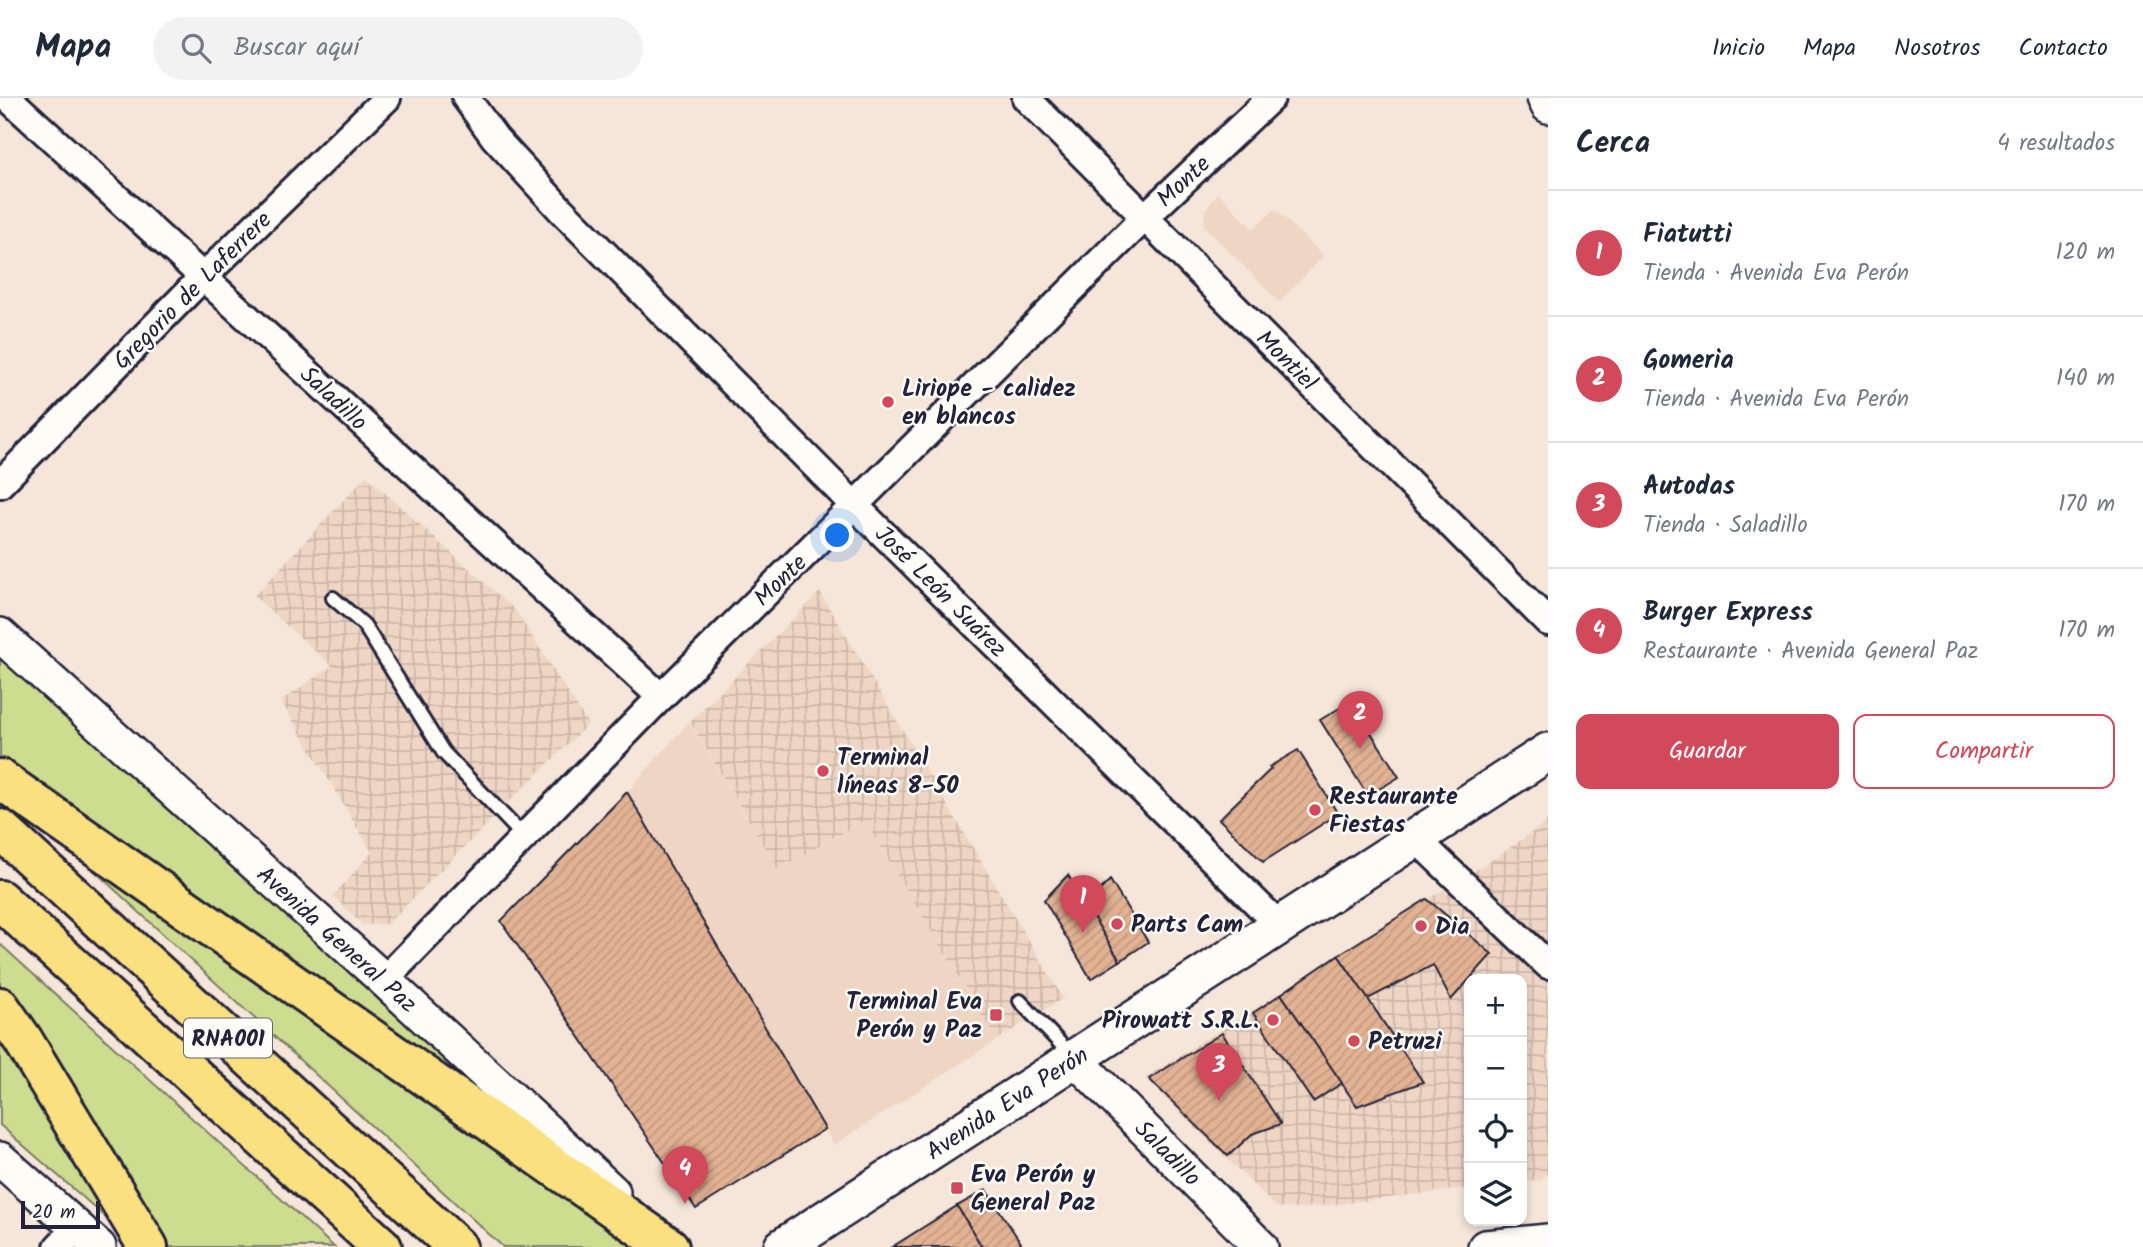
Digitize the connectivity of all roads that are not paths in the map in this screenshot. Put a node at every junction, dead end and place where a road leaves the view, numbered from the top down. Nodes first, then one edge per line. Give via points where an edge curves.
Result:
1 (8, 98) edge
2 (387, 98) edge
3 (466, 98) edge
4 (1026, 98) edge
5 (1271, 98) edge
6 (1545, 98) edge
7 (1548, 106) edge
8 (1144, 218) junction
9 (203, 277) junction
10 (0, 484) edge
11 (855, 506) junction
12 (333, 598) dead end
13 (1548, 622) edge
14 (0, 635) edge
15 (661, 698) junction
16 (1548, 752) edge
17 (0, 779) edge
18 (0, 829) edge
19 (524, 836) junction
20 (1415, 838) junction
21 (0, 901) edge
22 (1279, 925) junction
23 (1548, 965) edge
24 (384, 980) junction
25 (1020, 1001) dead end
26 (0, 1007) edge
27 (1075, 1059) junction
28 (0, 1159) edge
29 (1537, 1239) edge
30 (78, 1240) edge
31 (148, 1247) edge
32 (382, 1247) edge
33 (457, 1247) edge
34 (670, 1247) edge
35 (783, 1247) edge
36 (1261, 1247) edge
37 (1485, 1247) edge

1 - 9 street, Saladillo
2 - 9 street, Gregorio de Laferrere
3 - 11 street, José León Suárez via 495,138 562,211
4 - 8 street, Montiel
5 - 8 street, Monte
6 - 7 street
8 - 11 street, Monte
8 - 13 street, Montiel
9 - 10 street, Gregorio de Laferrere
9 - 15 street, Saladillo
11 - 15 street, Monte
11 - 22 street, José León Suárez
12 - 19 lane via 364,625 443,752
14 - 24 street, Avenida General Paz
15 - 19 street, Monte
16 - 20 main road, Avenida Eva Perón
17 - 34 highway
18 - 33 highway, RNA001
19 - 24 street, Monte
20 - 22 main road, Avenida Eva Perón
20 - 23 street
21 - 32 highway, RNA001
22 - 27 main road, Avenida Eva Perón
24 - 34 street, Avenida General Paz
25 - 27 lane
26 - 31 highway
27 - 35 main road, Avenida Eva Perón
27 - 36 street, Saladillo
28 - 30 street
29 - 37 street

